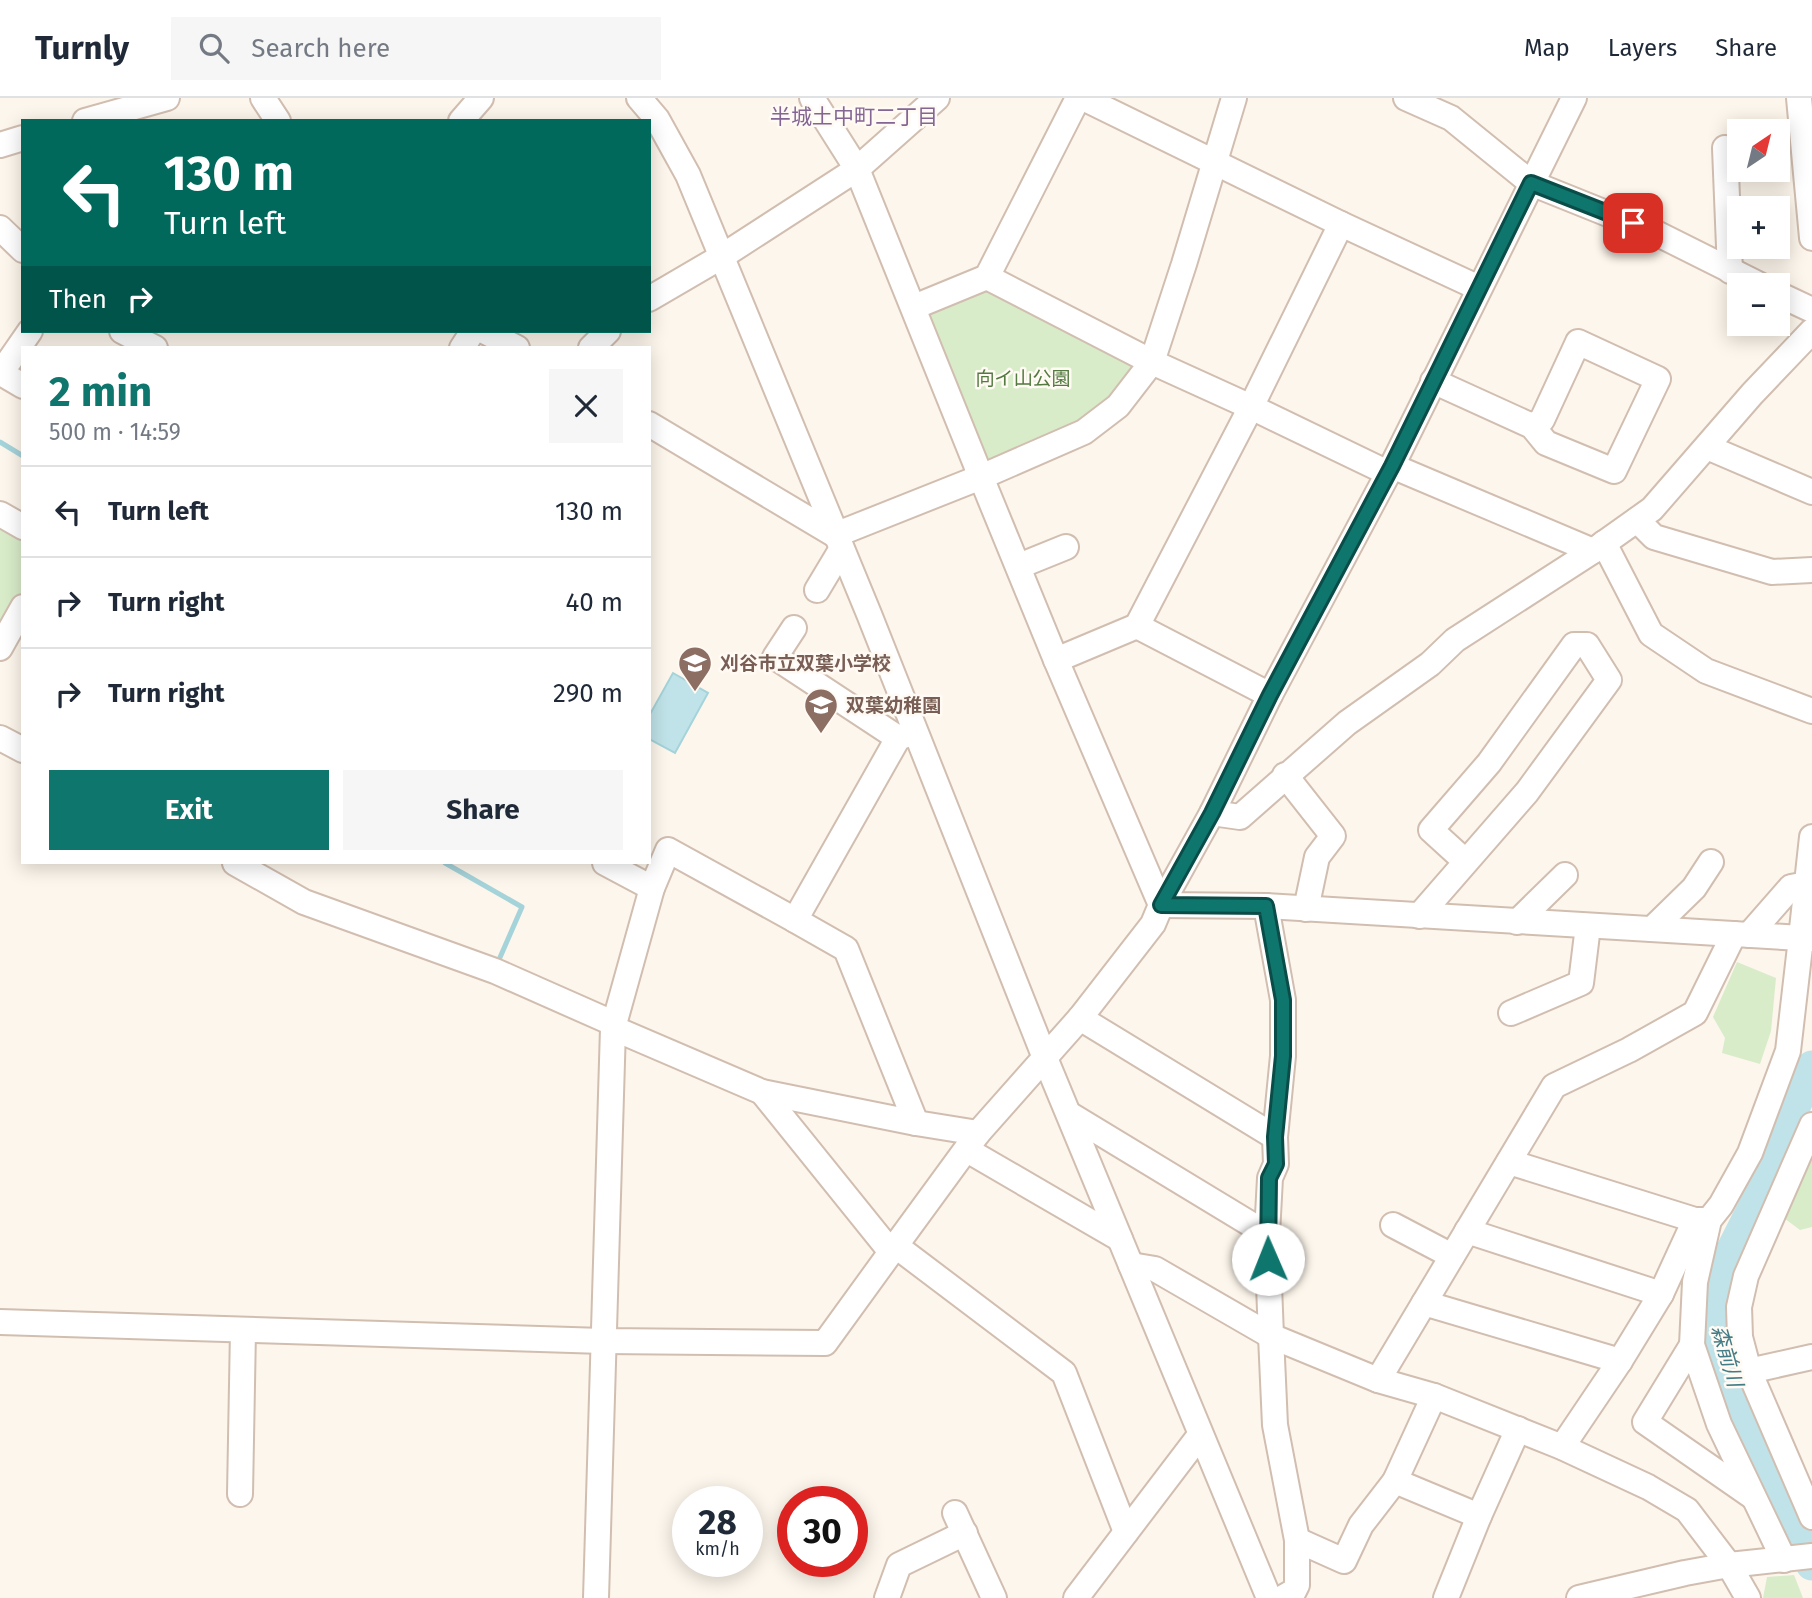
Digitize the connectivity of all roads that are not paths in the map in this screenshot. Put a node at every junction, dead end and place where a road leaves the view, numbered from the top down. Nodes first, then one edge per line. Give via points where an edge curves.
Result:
1 (167, 98) edge
2 (263, 98) edge
3 (481, 98) edge
4 (639, 98) edge
5 (812, 98) edge
6 (937, 98) edge
7 (1080, 98) edge
8 (1234, 98) edge
9 (1406, 98) edge
10 (1574, 98) edge
11 (1799, 98) edge
12 (92, 119) edge
13 (277, 119) edge
14 (464, 119) edge
15 (21, 139) edge
16 (0, 145) edge
17 (1725, 148) dead end
18 (1213, 162) junction
19 (857, 169) junction
20 (1531, 183) junction
21 (1341, 224) junction
22 (0, 228) edge
23 (1812, 237) edge
24 (21, 248) edge
25 (721, 257) junction
26 (1730, 271) junction
27 (1734, 273) edge
28 (986, 277) junction
29 (1479, 288) junction
30 (651, 298) edge
31 (1790, 300) edge
32 (914, 307) junction
33 (1812, 310) edge
34 (1812, 331) edge
35 (29, 333) edge
36 (126, 333) edge
37 (488, 333) edge
38 (606, 333) edge
39 (151, 346) edge
40 (513, 346) edge
41 (592, 346) edge
42 (1152, 362) junction
43 (0, 373) edge
44 (1433, 381) junction
45 (21, 385) edge
46 (1251, 407) junction
47 (651, 425) edge
48 (1532, 426) junction
49 (1707, 447) junction
50 (1390, 470) junction
51 (981, 477) junction
52 (1812, 492) edge
53 (0, 514) edge
54 (1637, 520) junction
55 (21, 526) edge
56 (838, 542) junction
57 (1066, 547) dead end
58 (1598, 547) junction
59 (1019, 566) junction
60 (1812, 570) edge
61 (817, 590) dead end
62 (21, 611) edge
63 (1137, 626) junction
64 (794, 628) dead end
65 (0, 648) edge
66 (1056, 660) junction
67 (1270, 695) junction
68 (1812, 710) edge
69 (906, 735) junction
70 (0, 738) edge
71 (21, 749) edge
72 (1285, 775) junction
73 (1212, 813) junction
74 (1812, 837) edge
75 (1465, 861) junction
76 (1710, 862) dead end
77 (237, 864) edge
78 (607, 864) edge
79 (1566, 875) dead end
80 (1807, 884) junction
81 (652, 888) junction
82 (1161, 905) junction
83 (1266, 906) junction
84 (1307, 909) junction
85 (1419, 916) junction
86 (795, 920) junction
87 (1517, 922) junction
88 (1588, 926) junction
89 (1651, 929) junction
90 (1741, 935) junction
91 (1807, 939) edge
92 (1511, 1013) dead end
93 (1080, 1018) junction
94 (614, 1026) junction
95 (1045, 1058) junction
96 (762, 1092) junction
97 (1069, 1114) junction
98 (916, 1124) junction
99 (1812, 1125) edge
100 (1275, 1137) junction
101 (972, 1142) junction
102 (1509, 1162) junction
103 (1702, 1220) junction
104 (1393, 1225) dead end
105 (1467, 1231) junction
106 (1267, 1234) junction
107 (1120, 1240) junction
108 (894, 1249) junction
109 (1452, 1256) junction
110 (1130, 1265) junction
111 (1661, 1294) junction
112 (1424, 1303) junction
113 (0, 1322) edge
114 (243, 1330) junction
115 (1271, 1336) junction
116 (603, 1341) junction
117 (1692, 1345) junction
118 (1812, 1357) edge
119 (1620, 1361) junction
120 (1749, 1371) junction
121 (1378, 1380) junction
122 (1434, 1396) junction
123 (1517, 1429) junction
124 (1200, 1435) junction
125 (1562, 1447) junction
126 (1395, 1482) junction
127 (240, 1494) dead end
128 (1754, 1498) junction
129 (1479, 1516) junction
130 (1812, 1517) edge
131 (1126, 1532) junction
132 (1297, 1540) junction
133 (1812, 1556) edge
134 (1784, 1560) junction
135 (1730, 1565) junction
136 (596, 1598) edge
137 (887, 1598) edge
138 (994, 1598) edge
139 (1076, 1598) edge
140 (1269, 1598) edge
141 (1282, 1598) edge
142 (1446, 1598) edge
143 (1579, 1598) edge
144 (1748, 1598) edge

1 - 12 street
2 - 13 street
3 - 14 street
4 - 25 street via 657,119 688,174
5 - 19 street
6 - 19 street
7 - 18 street
7 - 28 street
8 - 18 street
9 - 20 street via 1451,118
10 - 20 street
11 - 23 street
15 - 16 street
17 - 26 street
18 - 21 street
18 - 42 street
19 - 25 street
19 - 32 street
20 - 26 street via 1658,234
20 - 29 street
21 - 29 street
21 - 46 street
22 - 24 street
25 - 30 street
25 - 56 street
26 - 27 street
28 - 32 street
28 - 42 street
29 - 44 street
31 - 33 street
32 - 51 street
34 - 49 street
35 - 43 street
36 - 39 street
37 - 40 street
38 - 41 street
42 - 46 street
42 - 51 street via 1118,406 1084,432
43 - 45 street
44 - 48 street
44 - 50 street
46 - 50 street
46 - 63 street
47 - 56 street
48 - 48 street via 1546,443 1614,471 1658,379 1578,342 1542,420
49 - 52 street
49 - 54 street
50 - 58 street
50 - 67 street
51 - 56 street
51 - 59 street
53 - 55 street
54 - 58 street
54 - 60 street via 1654,537 1772,572
56 - 61 street
56 - 69 street
57 - 59 street
58 - 68 street via 1651,634 1706,671
58 - 72 street via 1455,640
59 - 66 street
62 - 65 street
63 - 66 street
63 - 67 street
64 - 69 street via 775,657
66 - 82 street
67 - 73 street
69 - 86 street
69 - 95 street
70 - 71 street
72 - 73 street via 1240,817
72 - 84 street via 1333,836 1317,857
73 - 82 street
74 - 80 street
75 - 75 street via 1527,792 1609,680 1587,645 1574,645 1489,763 1430,830
75 - 85 street
76 - 89 street via 1694,888
77 - 94 street via 304,902 495,971
78 - 81 street
79 - 87 street
80 - 90 street via 1791,887
80 - 91 street
81 - 86 street via 668,850
81 - 94 street
82 - 83 street
82 - 93 street via 1153,924
83 - 84 street
83 - 100 street via 1283,1000
84 - 85 street
85 - 87 street
86 - 98 street via 845,949
87 - 88 street
88 - 89 street
88 - 92 street via 1581,983
89 - 90 street
90 - 91 street
90 - 102 street via 1695,1013 1554,1086
91 - 103 street via 1788,1051 1750,1153 1721,1205
93 - 95 street
93 - 100 street
94 - 96 street
94 - 116 street
95 - 97 street
95 - 101 street
96 - 98 street
96 - 108 street
97 - 106 street
97 - 107 street
98 - 101 street
99 - 120 street via 1746,1276 1739,1307 1740,1338
100 - 106 street
101 - 107 street
101 - 108 street
102 - 103 street
102 - 105 street
103 - 111 street
103 - 117 street
104 - 109 street
105 - 109 street
105 - 111 street
106 - 115 street
107 - 110 street
108 - 116 street via 825,1343
108 - 131 street via 1064,1373
109 - 112 street
110 - 115 street via 1155,1269
110 - 124 street
111 - 119 street
112 - 119 street
112 - 121 street
113 - 114 street
114 - 116 street
114 - 127 street
115 - 121 street
115 - 132 street via 1275,1425
116 - 136 street
117 - 128 street via 1719,1424
117 - 128 street via 1645,1422
118 - 120 street
119 - 125 street
120 - 130 street
121 - 122 street
122 - 123 street
122 - 126 street
123 - 125 street
123 - 129 street
124 - 131 street
124 - 140 street
125 - 135 street via 1688,1510
126 - 129 street
126 - 132 street via 1361,1525 1344,1561
128 - 134 street
129 - 142 street
131 - 139 street
132 - 141 street via 1297,1585
133 - 134 street
134 - 135 street
135 - 143 street
135 - 144 street
137 - 138 street via 899,1565 960,1523

